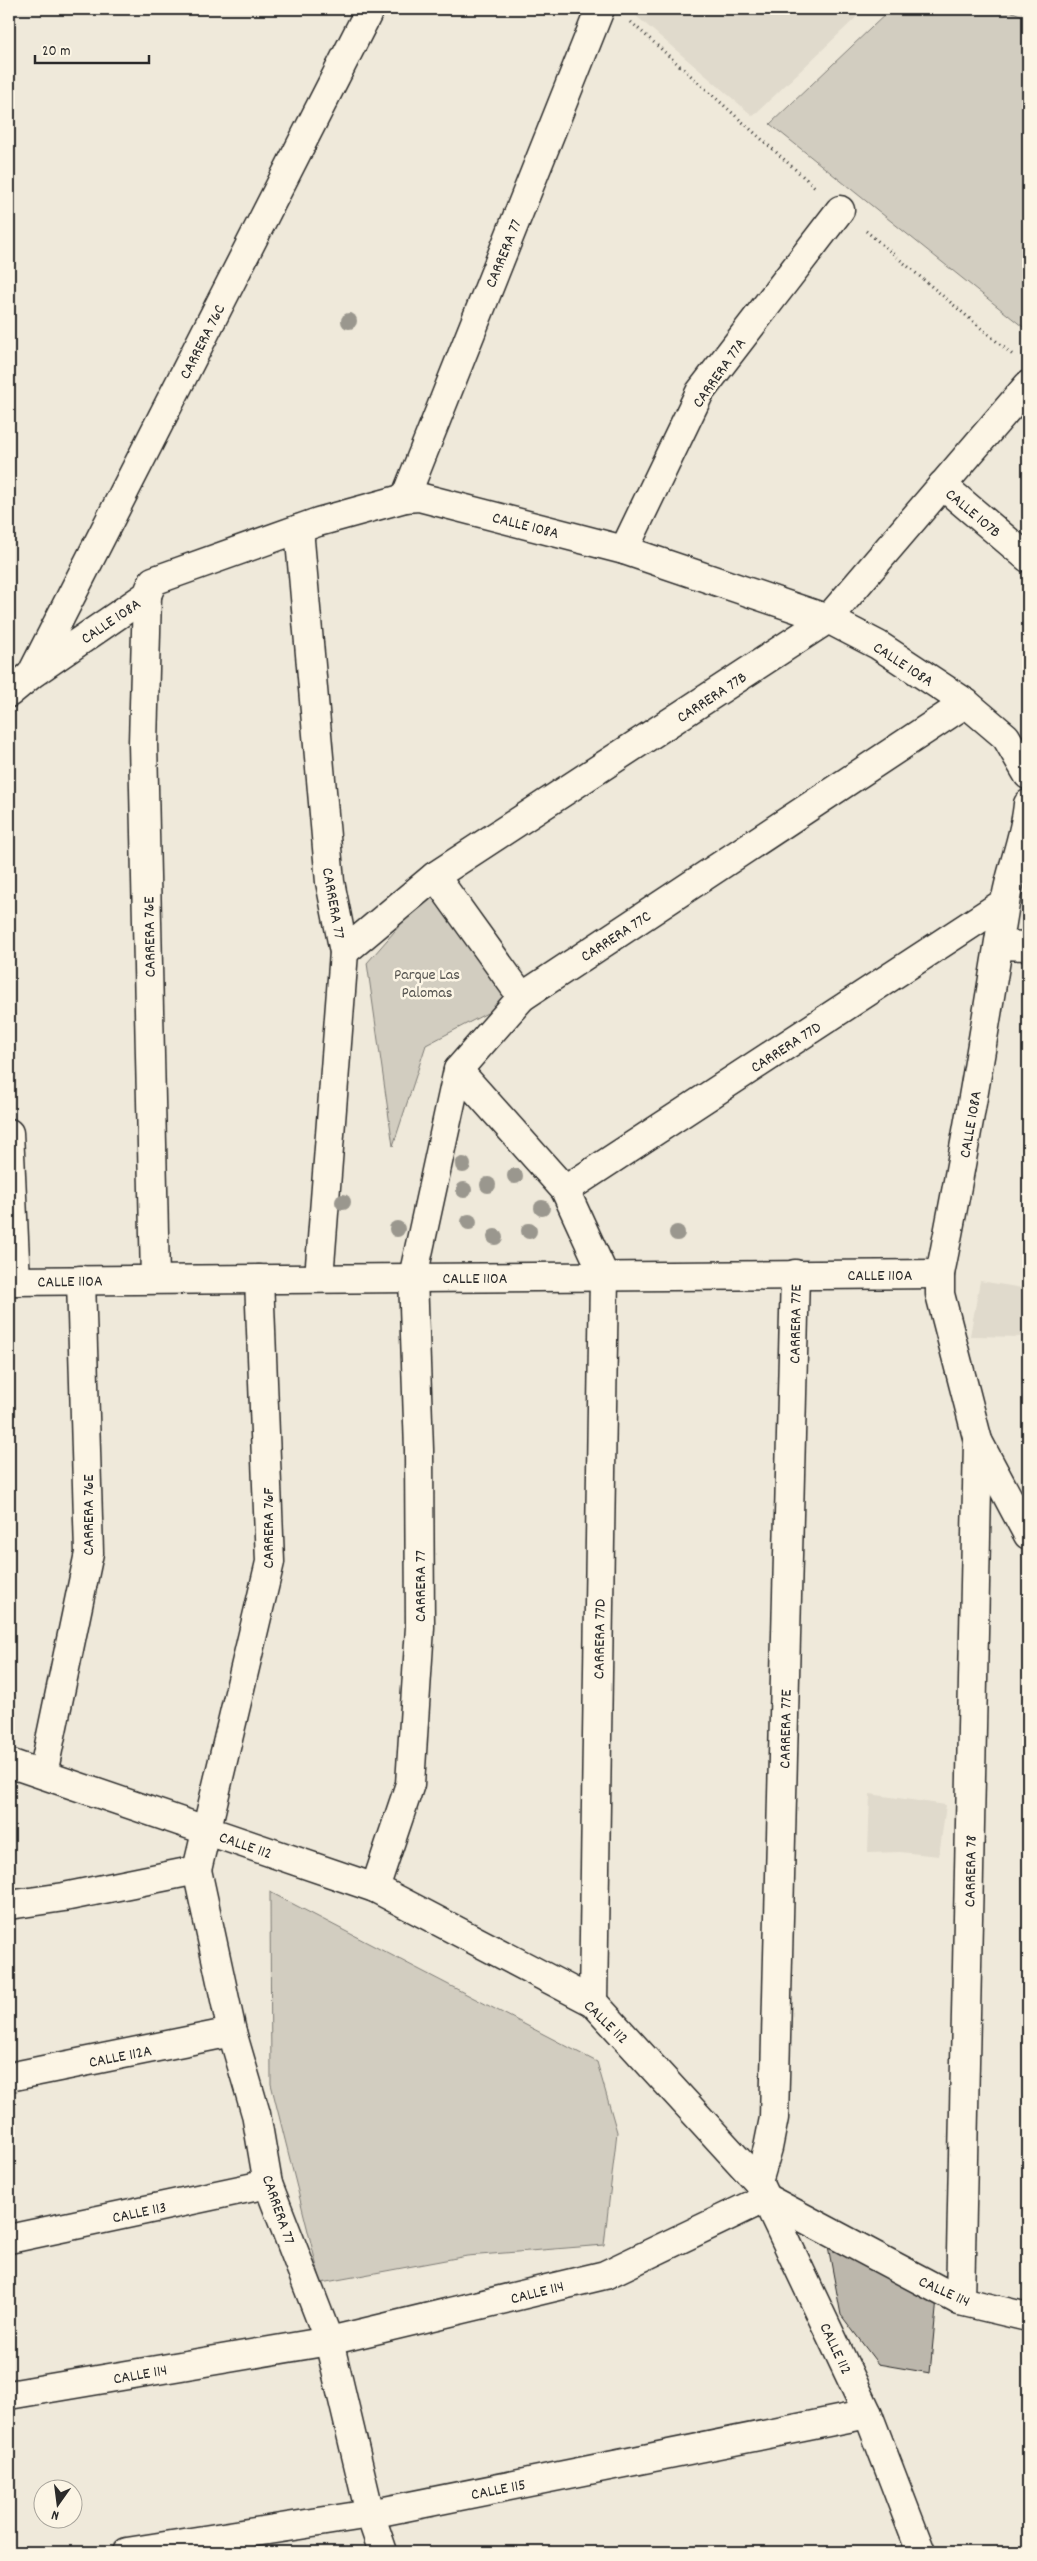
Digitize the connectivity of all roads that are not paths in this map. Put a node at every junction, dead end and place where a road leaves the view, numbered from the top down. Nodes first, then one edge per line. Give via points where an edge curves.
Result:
1 (370, 9) edge
2 (600, 9) edge
3 (840, 210) dead end
4 (1028, 385) edge
5 (942, 485) junction
6 (404, 498) junction
7 (299, 529) junction
8 (624, 550) junction
9 (1028, 558) edge
10 (147, 595) junction
11 (828, 619) junction
12 (32, 674) junction
13 (9, 693) edge
14 (966, 703) junction
15 (1028, 774) edge
16 (1028, 804) edge
17 (435, 876) junction
18 (1005, 902) junction
19 (999, 945) junction
20 (1028, 946) edge
21 (344, 952) junction
22 (522, 997) junction
23 (458, 1070) junction
24 (9, 1133) edge
25 (565, 1190) junction
26 (795, 1274) junction
27 (940, 1274) junction
28 (604, 1275) junction
29 (413, 1277) junction
30 (319, 1278) junction
31 (259, 1279) junction
32 (81, 1280) junction
33 (155, 1280) junction
34 (12, 1281) edge
35 (978, 1441) junction
36 (1028, 1535) edge
37 (9, 1764) edge
38 (43, 1774) junction
39 (208, 1831) junction
40 (197, 1870) junction
41 (375, 1888) junction
42 (9, 1905) edge
43 (593, 2002) junction
44 (232, 2032) junction
45 (9, 2077) edge
46 (268, 2184) junction
47 (762, 2190) junction
48 (9, 2239) edge
49 (960, 2301) junction
50 (1028, 2317) edge
51 (329, 2341) junction
52 (9, 2395) edge
53 (868, 2414) junction
54 (370, 2514) junction
55 (127, 2552) edge
56 (383, 2552) edge
57 (921, 2552) edge

1 - 12 street, CARRERA 76C
2 - 6 street, CARRERA 77
3 - 8 street, CARRERA 77A via 700,392
4 - 5 street, CARRERA 77B
5 - 9 street, CALLE 107B
5 - 11 street, CARRERA 77B
6 - 7 street, CALLE 108A
6 - 8 street, CALLE 108A via 419,497
7 - 10 street, CALLE 108A via 153,581
7 - 21 street, CARRERA 77 via 330,882
8 - 11 street, CALLE 108A
10 - 12 street, CALLE 108A
10 - 33 street, CARRERA 76E via 143,743
11 - 14 street, CALLE 108A via 878,645
11 - 17 street, CARRERA 77B
12 - 13 street, CALLE 108A
14 - 15 street, CALLE 108A via 1006,737
14 - 22 street, CARRERA 77C
16 - 18 street, CALLE 108A via 1027,821
17 - 21 street, CARRERA 77B
17 - 22 street
18 - 19 street, CALLE 108A
18 - 25 street, CARRERA 77D
19 - 20 street
19 - 27 street, CALLE 108A via 964,1155
21 - 30 street, CARRERA 77
22 - 23 street, CARRERA 77C
23 - 25 street
23 - 29 street, CARRERA 77C
24 - 34 street
25 - 28 street
26 - 27 street, CALLE 110A
26 - 28 street, CALLE 110A
26 - 47 street, CARRERA 77E via 774,2118
27 - 35 street, CALLE 108A via 940,1294
28 - 29 street, CALLE 110A
28 - 43 street, CARRERA 77D
29 - 30 street, CALLE 110A
29 - 41 street, CARRERA 77 via 419,1450 420,1627 410,1784
30 - 31 street, CALLE 110A
31 - 33 street, CALLE 110A
31 - 39 street, CARRERA 76F via 270,1562
32 - 33 street, CALLE 110A
32 - 34 street, CALLE 110A
32 - 38 street, CARRERA 76E via 89,1553
35 - 36 street
35 - 49 street, CARRERA 78
37 - 38 street, CALLE 112
38 - 39 street, CALLE 112
39 - 40 street, CARRERA 77
39 - 41 street, CALLE 112
40 - 42 street
40 - 44 street, CARRERA 77
41 - 43 street, CALLE 112
43 - 47 street, CALLE 112
44 - 45 street, CALLE 112A
44 - 46 street, CARRERA 77 via 256,2114
46 - 48 street, CALLE 113
46 - 51 street, CARRERA 77
47 - 49 street, CALLE 114
47 - 51 street, CALLE 114 via 605,2275
47 - 53 street, CALLE 112
49 - 50 street, CALLE 114
51 - 52 street, CALLE 114
51 - 54 street, CARRERA 77
53 - 54 street, CALLE 115
53 - 57 street, CALLE 112
54 - 55 street, CALLE 115
54 - 56 street, CARRERA 77

